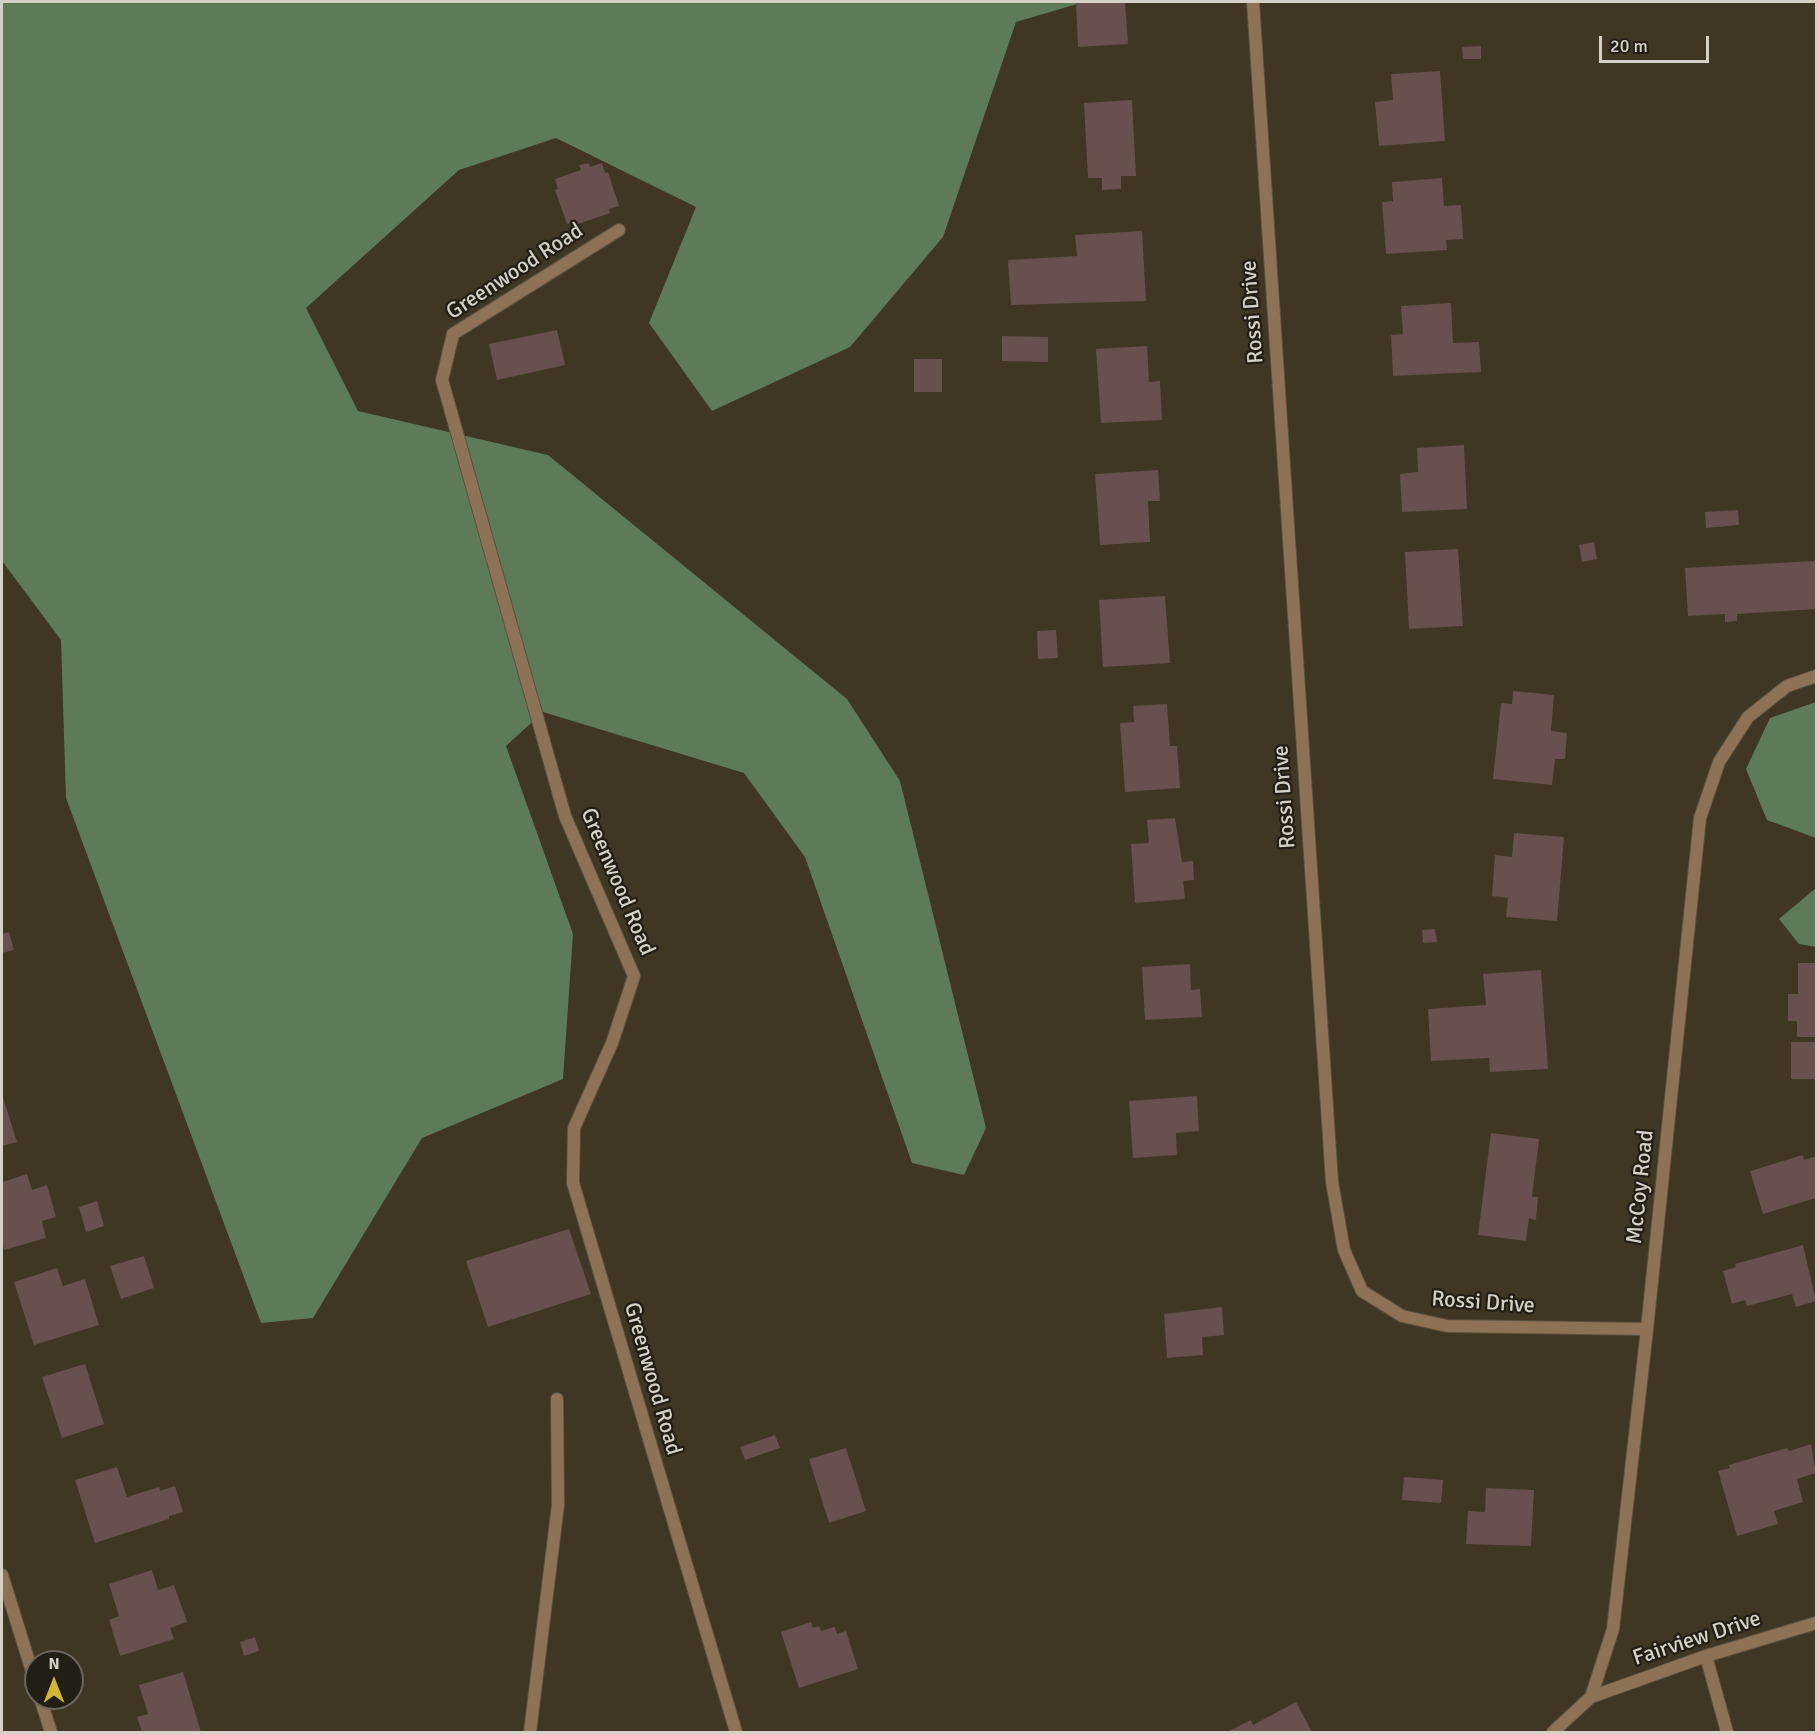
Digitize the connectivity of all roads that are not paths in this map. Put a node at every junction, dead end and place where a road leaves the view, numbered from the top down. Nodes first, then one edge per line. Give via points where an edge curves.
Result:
1 (1253, 2) edge
2 (619, 230) dead end
3 (1816, 676) edge
4 (1647, 1329) junction
5 (557, 1399) dead end
6 (2, 1575) edge
7 (1816, 1623) edge
8 (25, 1650) edge
9 (1706, 1656) junction
10 (1591, 1697) junction
11 (44, 1710) edge
12 (51, 1732) edge
13 (530, 1732) edge
14 (736, 1732) edge
15 (1553, 1732) edge
16 (1726, 1732) edge

1 - 4 street, Rossi Drive via 1332,1182 1344,1250 1362,1291 1402,1316 1447,1326
2 - 14 street, Greenwood Road via 453,334 442,380 565,816 634,976 612,1043 574,1128 573,1183
3 - 4 street, McCoy Road via 1787,686 1748,717 1719,762 1700,818
4 - 10 street, McCoy Road via 1612,1629
5 - 13 street via 558,1505
6 - 8 street
7 - 9 street, Fairview Drive
9 - 10 street, Fairview Drive
9 - 16 street
10 - 15 street
11 - 12 street

